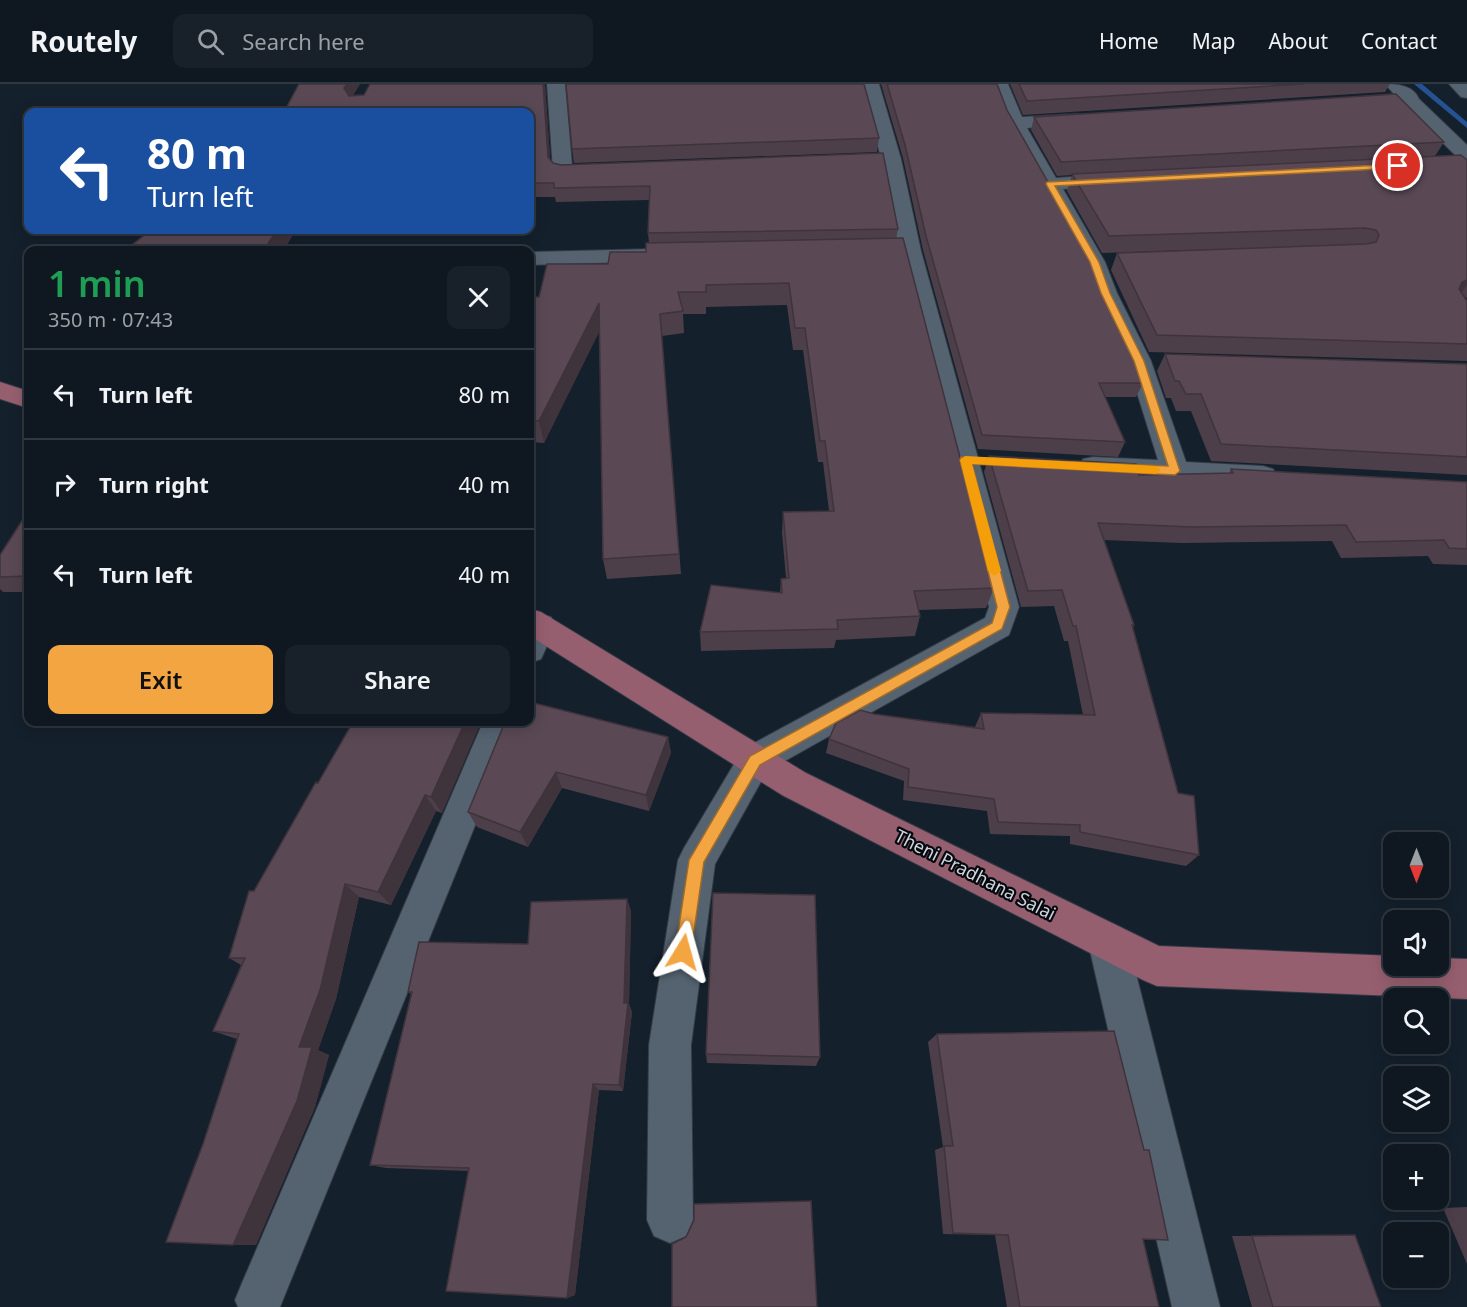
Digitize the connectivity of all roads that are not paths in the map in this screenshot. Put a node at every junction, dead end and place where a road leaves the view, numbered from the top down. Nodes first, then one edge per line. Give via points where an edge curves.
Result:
1 (556, 84) edge
2 (870, 84) edge
3 (999, 84) edge
4 (1394, 84) edge
5 (1458, 84) edge
6 (1467, 93) edge
7 (1411, 98) junction
8 (1341, 103) edge
9 (1097, 118) edge
10 (1016, 123) junction
11 (1467, 156) edge
12 (891, 159) junction
13 (820, 162) edge
14 (1467, 162) edge
15 (1443, 163) edge
16 (622, 169) edge
17 (1133, 179) edge
18 (1050, 184) junction
19 (672, 256) edge
20 (534, 259) edge
21 (1118, 261) edge
22 (1094, 262) junction
23 (0, 390) edge
24 (24, 399) edge
25 (1070, 465) edge
26 (1175, 471) junction
27 (1292, 477) edge
28 (534, 633) edge
29 (498, 726) edge
30 (755, 760) junction
31 (1108, 942) junction
32 (1467, 979) edge
33 (670, 1220) dead end
34 (259, 1300) dead end
35 (1196, 1307) edge

1 - 16 street via 563,171
2 - 12 street
3 - 10 street
4 - 7 street
5 - 6 street
7 - 8 street
7 - 11 street
9 - 10 street
10 - 18 street
12 - 13 street
12 - 30 street via 898,251 977,460 1004,607 998,626
14 - 15 street
17 - 18 street
18 - 22 street
19 - 20 street
21 - 22 street
22 - 26 street via 1106,293 1151,361
23 - 24 main road
25 - 26 street
26 - 27 street
28 - 30 main road, Theni Pradhana Salai
29 - 34 street
30 - 31 main road, Theni Pradhana Salai via 794,784
30 - 33 street via 697,860 670,1045
31 - 32 main road, Theni Pradhana Salai via 1157,966
31 - 35 street

